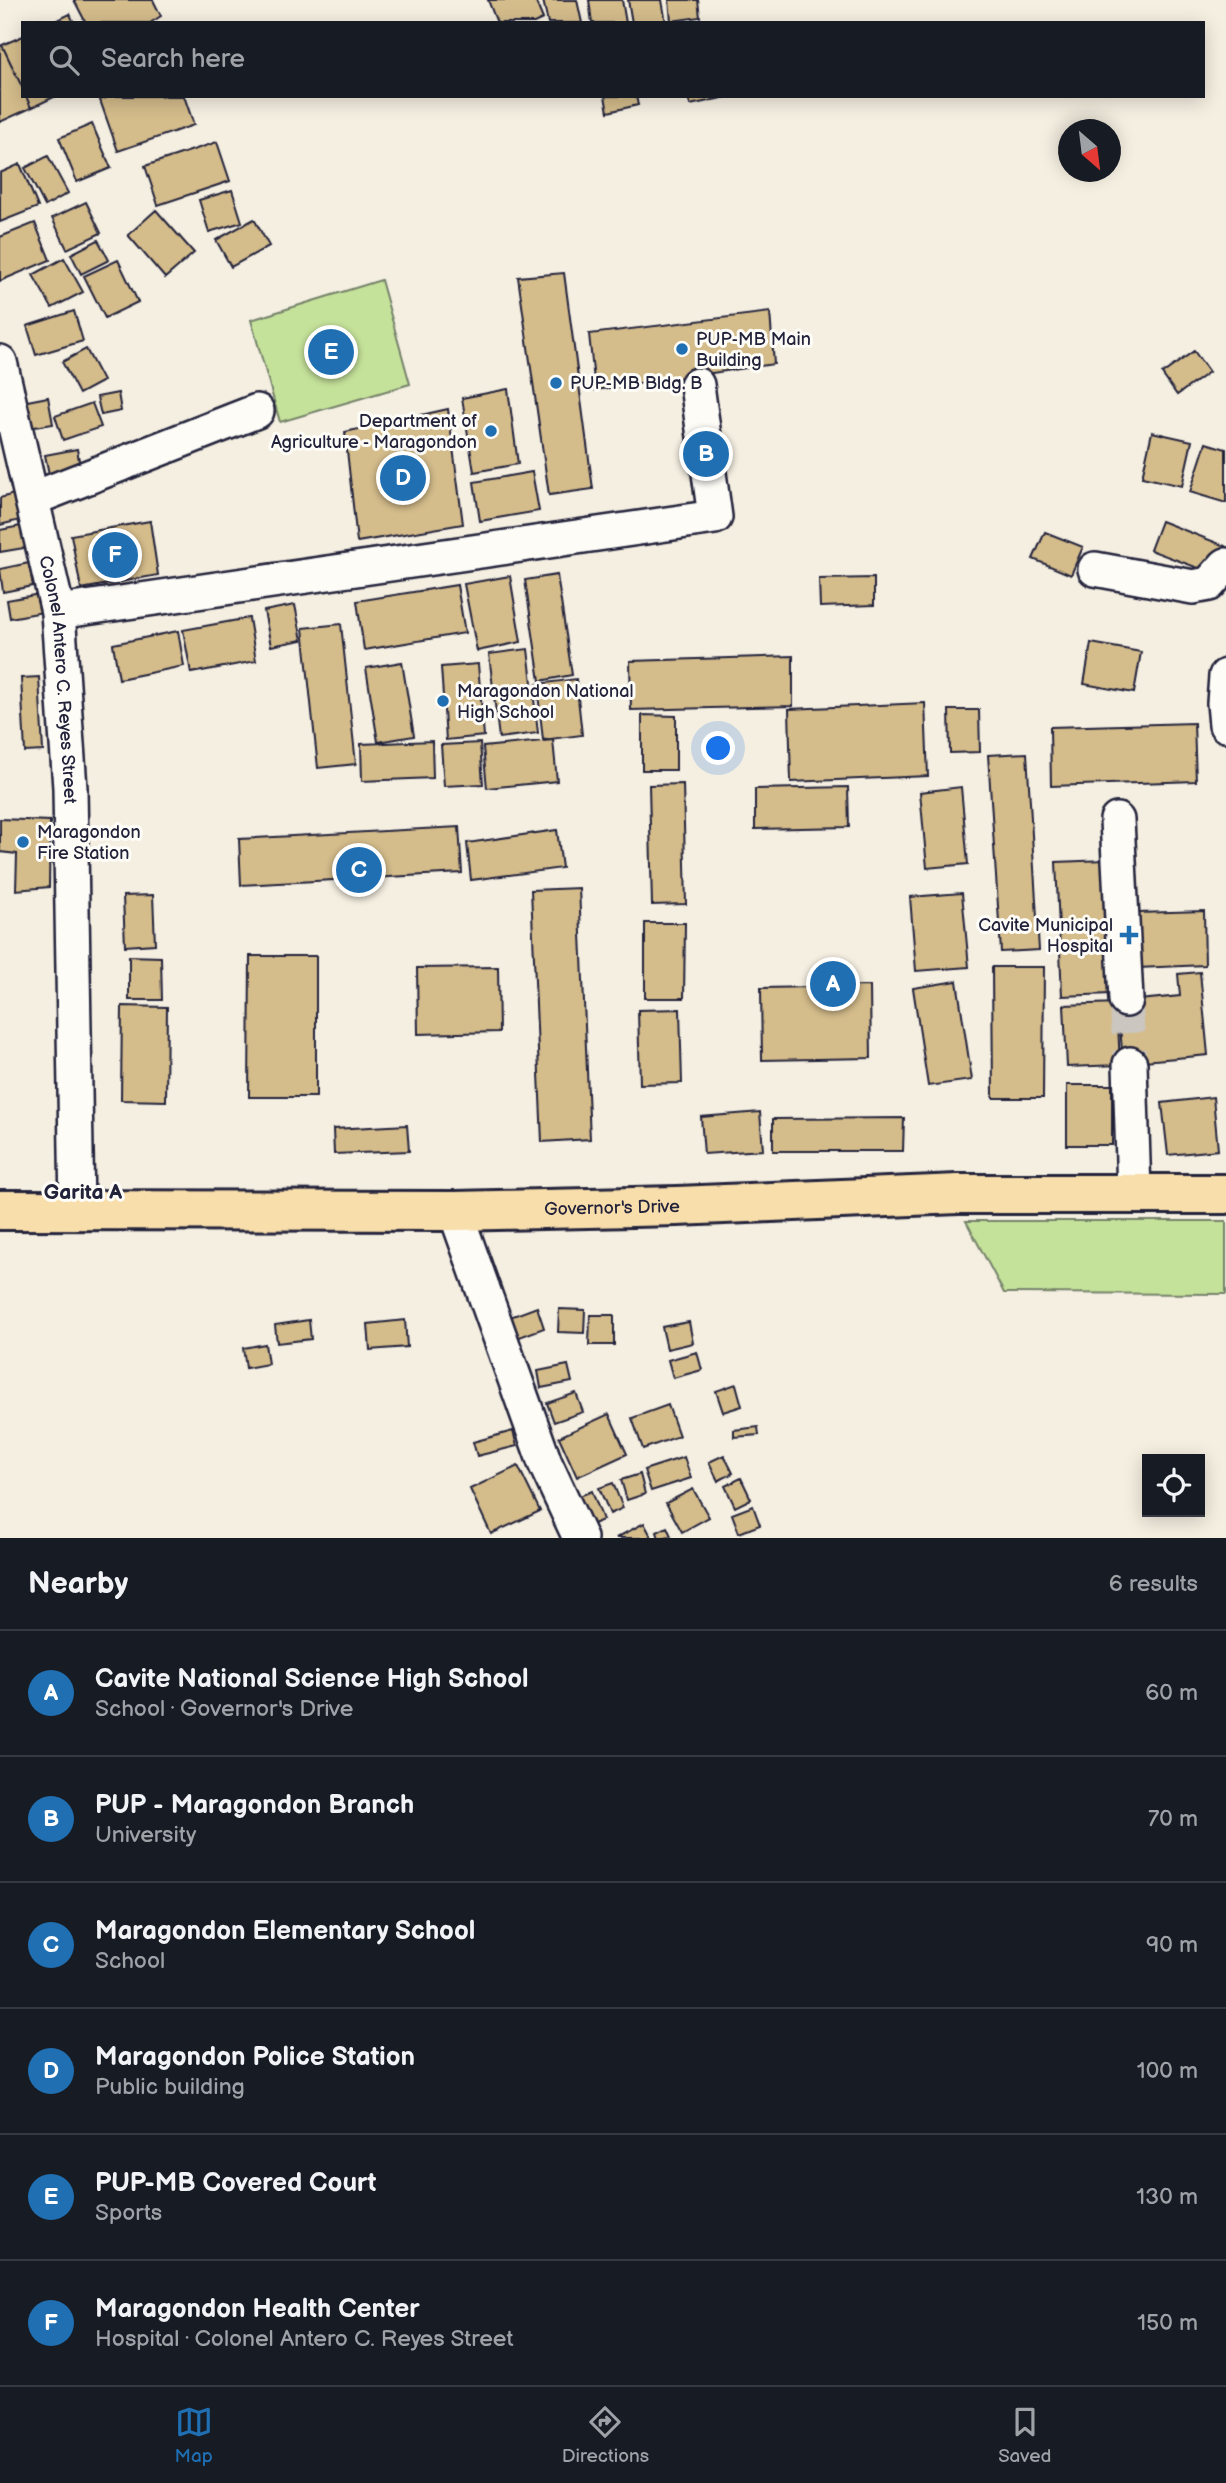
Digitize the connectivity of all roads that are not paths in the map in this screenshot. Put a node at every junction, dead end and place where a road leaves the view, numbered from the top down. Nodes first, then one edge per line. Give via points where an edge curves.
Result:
1 (0, 362) edge
2 (698, 385) dead end
3 (257, 411) dead end
4 (33, 499) junction
5 (1226, 565) edge
6 (1095, 569) dead end
7 (58, 612) junction
8 (1226, 677) edge
9 (1226, 724) edge
10 (1117, 820) dead end
11 (1126, 1000) tunnel mouth
12 (1130, 1064) tunnel mouth
13 (1134, 1194) junction
14 (1226, 1194) edge
15 (0, 1210) edge
16 (77, 1211) junction
17 (455, 1211) junction
18 (580, 1538) edge

1 - 4 street, Colonel Antero C. Reyes Street
2 - 7 street via 715,517
3 - 4 street
4 - 7 street, Colonel Antero C. Reyes Street
5 - 6 street via 1209,584 1193,587
7 - 16 street, Colonel Antero C. Reyes Street via 70,788
8 - 9 street
10 - 11 street
12 - 13 street
13 - 14 main road, Governor's Drive
13 - 17 main road, Governor's Drive via 958,1194
15 - 16 main road, Governor's Drive
16 - 17 main road, Governor's Drive
17 - 18 street via 545,1464

